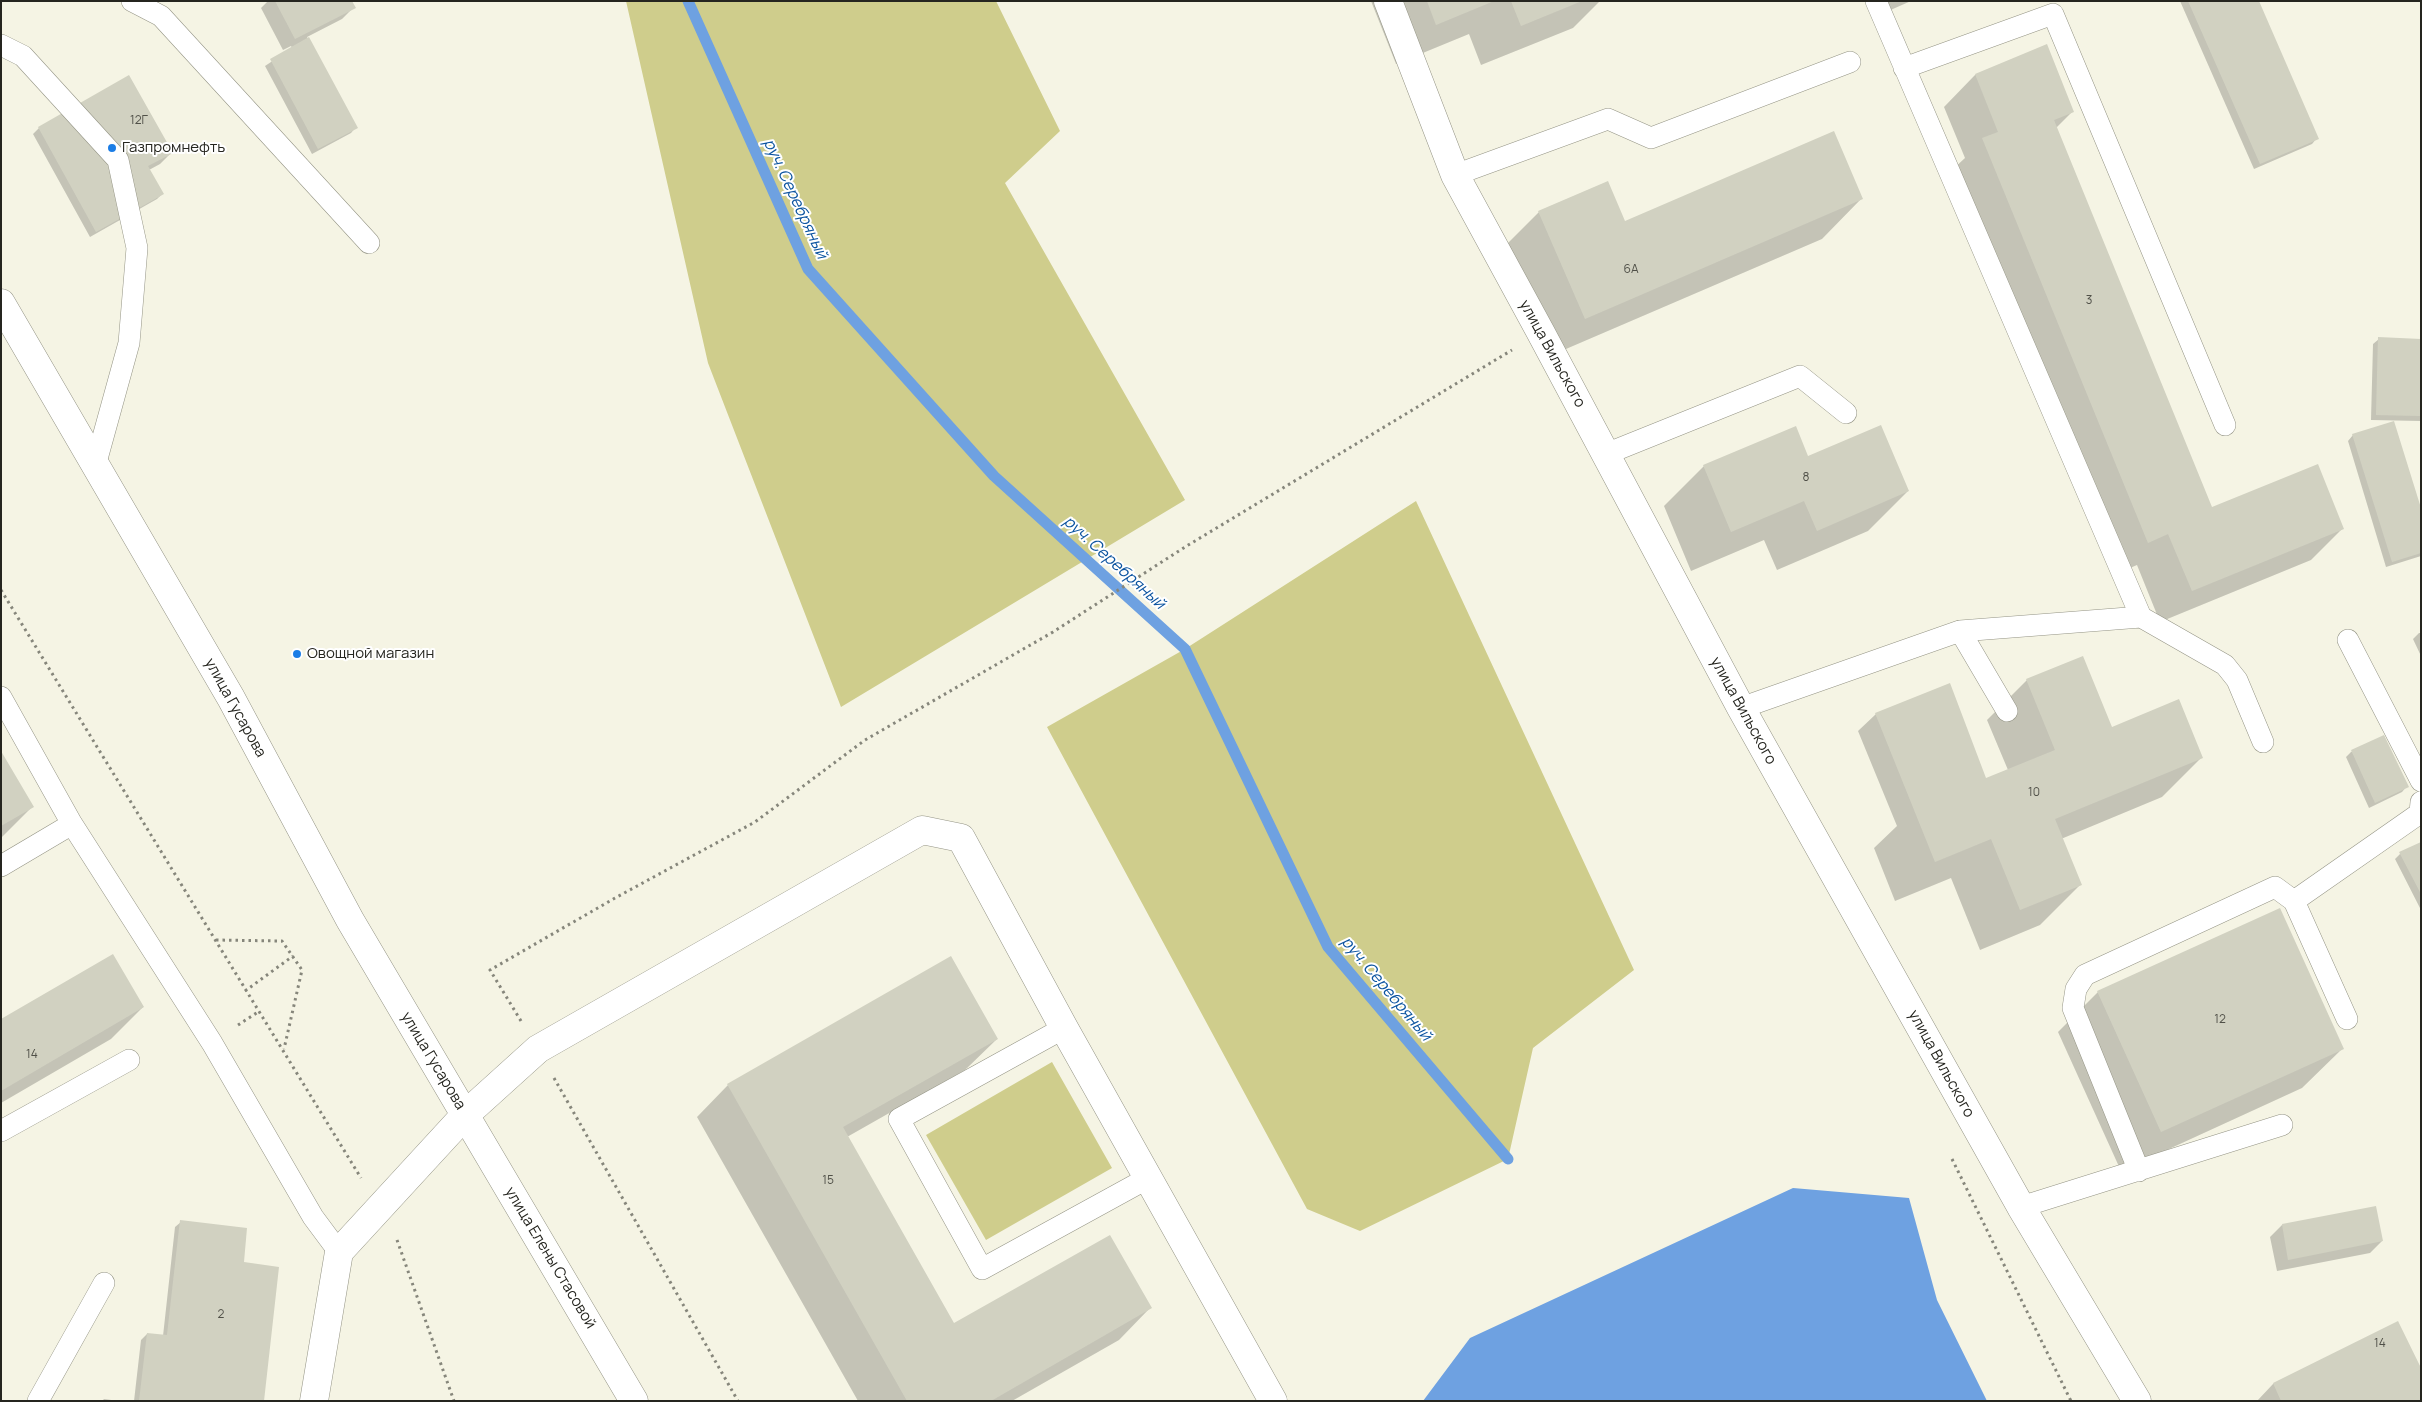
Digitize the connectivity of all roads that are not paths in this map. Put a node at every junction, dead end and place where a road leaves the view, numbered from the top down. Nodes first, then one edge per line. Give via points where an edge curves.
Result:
1 (132, 1) edge
2 (1388, 1) edge
3 (1876, 1) edge
4 (1, 45) edge
5 (1850, 62) dead end
6 (1904, 68) junction
7 (1455, 175) junction
8 (369, 243) dead end
9 (1, 303) edge
10 (1846, 413) dead end
11 (2225, 425) dead end
12 (1606, 454) junction
13 (95, 466) junction
14 (2141, 616) junction
15 (1960, 630) junction
16 (2348, 640) dead end
17 (1, 697) edge
18 (1741, 708) junction
19 (2007, 711) dead end
20 (2263, 742) dead end
21 (2421, 780) edge
22 (2421, 802) edge
23 (72, 824) junction
24 (1, 866) edge
25 (2294, 900) junction
26 (2347, 1019) dead end
27 (1064, 1028) junction
28 (129, 1060) dead end
29 (465, 1115) junction
30 (2282, 1125) dead end
31 (1, 1131) edge
32 (2139, 1171) junction
33 (1148, 1178) junction
34 (2021, 1207) junction
35 (340, 1252) junction
36 (104, 1283) dead end
37 (38, 1401) edge
38 (314, 1401) edge
39 (634, 1401) edge
40 (1273, 1401) edge
41 (2137, 1401) edge

1 - 8 lane via 161,16
2 - 7 street, улица Вильского
3 - 6 lane
4 - 13 lane via 23,56 118,160 137,248 129,343
5 - 7 lane via 1651,138 1608,119
6 - 11 lane via 2053,14
6 - 14 lane
7 - 12 street, улица Вильского
9 - 13 street, улица Гусарова
10 - 12 lane via 1800,376
12 - 18 street, улица Вильского
13 - 29 street, улица Гусарова via 230,698 350,920
14 - 15 lane
14 - 20 lane via 2225,665 2237,680
15 - 18 lane
15 - 19 lane
16 - 21 lane
17 - 23 lane
18 - 34 street, улица Вильского
22 - 25 lane via 2420,813
23 - 24 lane
23 - 35 lane via 212,1042 313,1217
25 - 26 lane
25 - 32 lane via 2275,887 2085,975 2076,989 2073,1008
27 - 29 street via 961,838 922,830 538,1049
27 - 33 street
27 - 33 lane via 899,1119 982,1269
28 - 31 lane
29 - 35 street
29 - 39 street, улица Елены Стасовой
30 - 32 lane
32 - 34 lane
33 - 40 street
34 - 41 street, улица Вильского
35 - 38 street
36 - 37 lane

